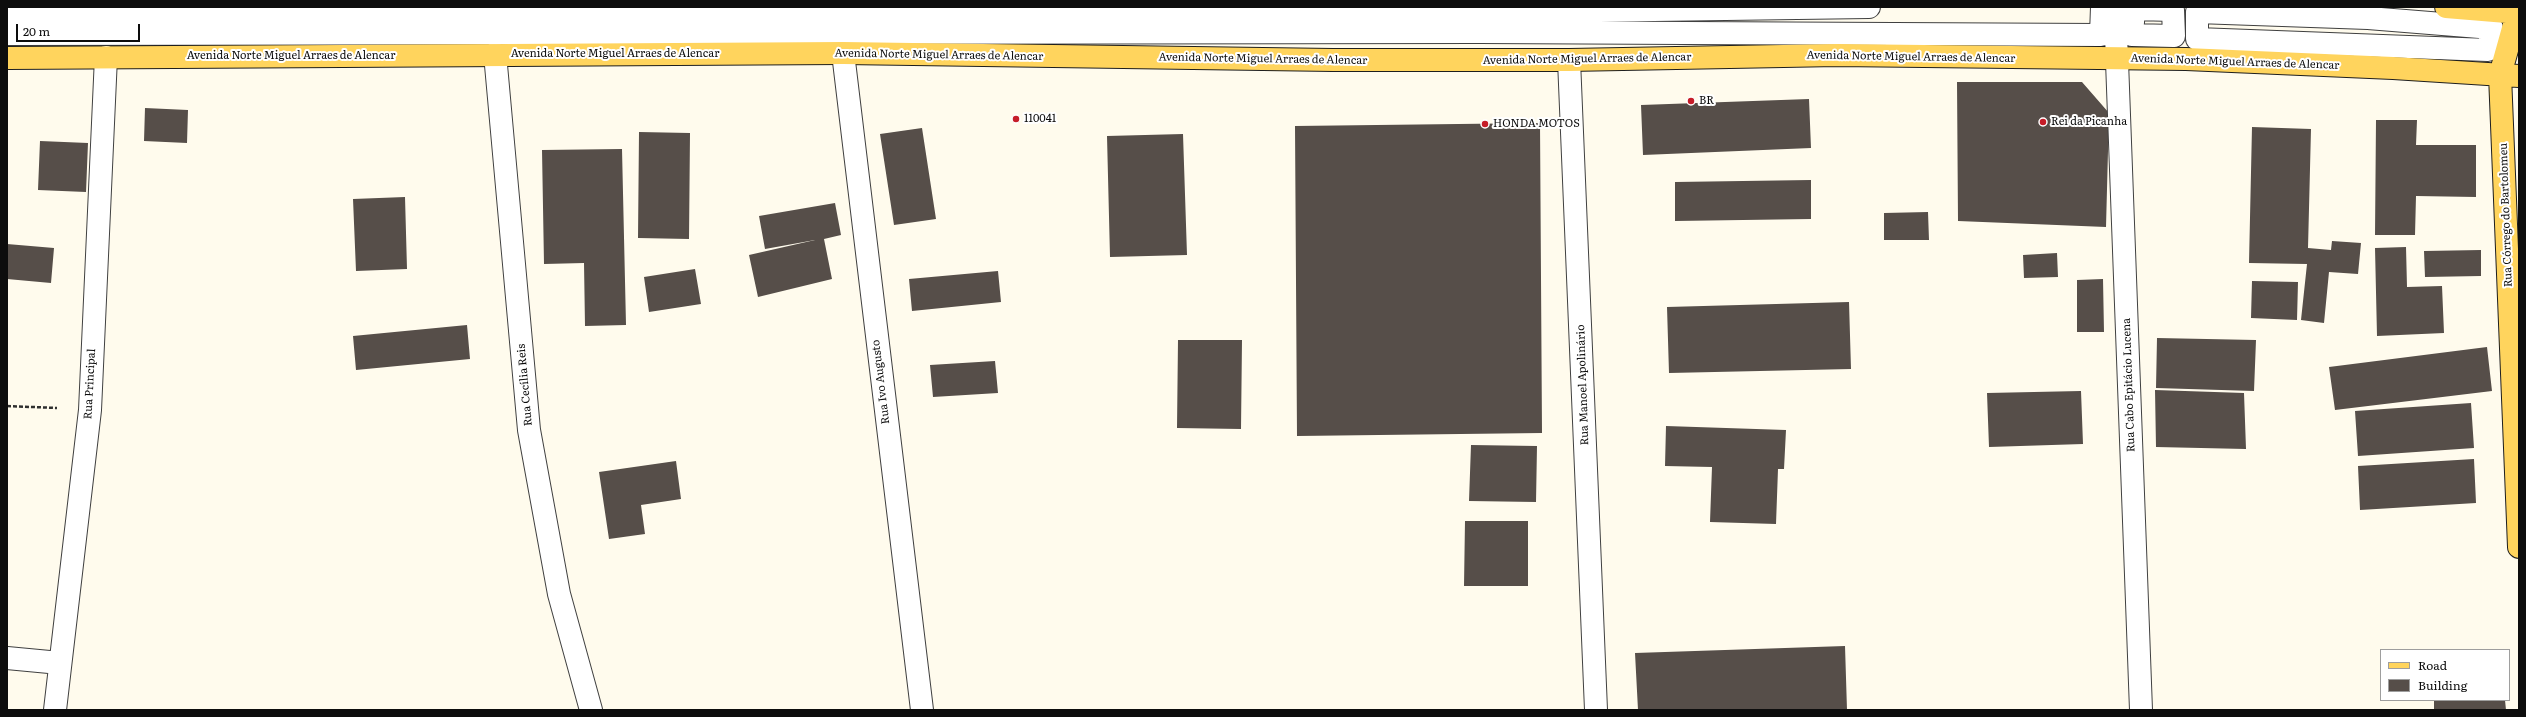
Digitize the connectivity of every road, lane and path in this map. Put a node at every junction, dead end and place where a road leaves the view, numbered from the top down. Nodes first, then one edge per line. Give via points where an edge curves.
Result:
1 (1868, 7) edge
2 (2102, 7) edge
3 (2115, 7) edge
4 (2446, 7) edge
5 (2518, 11) edge
6 (7, 13) edge
7 (7, 34) edge
8 (2196, 40) joint
9 (842, 53) junction
10 (495, 54) junction
11 (106, 57) junction
12 (7, 58) edge
13 (2118, 59) junction
14 (1569, 60) junction
15 (2510, 76) edge
16 (7, 406) edge
17 (90, 410) junction
18 (2519, 547) edge
19 (7, 658) edge
20 (60, 663) junction
21 (55, 710) edge
22 (591, 710) edge
23 (922, 710) edge
24 (1596, 710) edge
25 (2141, 710) edge

1 - 6 street via 1366,14
2 - 7 street via 2100,35 1479,32
3 - 13 street, Rua Cabo Epitácio Lucena
4 - 5 main road
5 - 15 main road, Rua Córrego do Bartolomeu
8 - 8 street via 2197,12 2368,18 2492,28 2488,50
9 - 10 main road, Avenida Norte Miguel Arraes de Alencar
9 - 14 main road, Avenida Norte Miguel Arraes de Alencar via 1333,60
9 - 23 street, Rua Ivo Augusto
10 - 11 main road, Avenida Norte Miguel Arraes de Alencar
10 - 22 street, Rua Cecília Reis via 529,430 559,594
11 - 12 main road, Avenida Norte Miguel Arraes de Alencar
11 - 17 street, Rua Principal
13 - 14 main road, Avenida Norte Miguel Arraes de Alencar via 1837,55
13 - 15 main road, Avenida Norte Miguel Arraes de Alencar via 2186,59
13 - 25 street, Rua Cabo Epitácio Lucena
14 - 24 street, Rua Manoel Apolinário
15 - 18 main road, Rua Córrego do Bartolomeu
16 - 17 path
17 - 20 street, Rua Principal
19 - 20 street
20 - 21 street, Rua Principal

